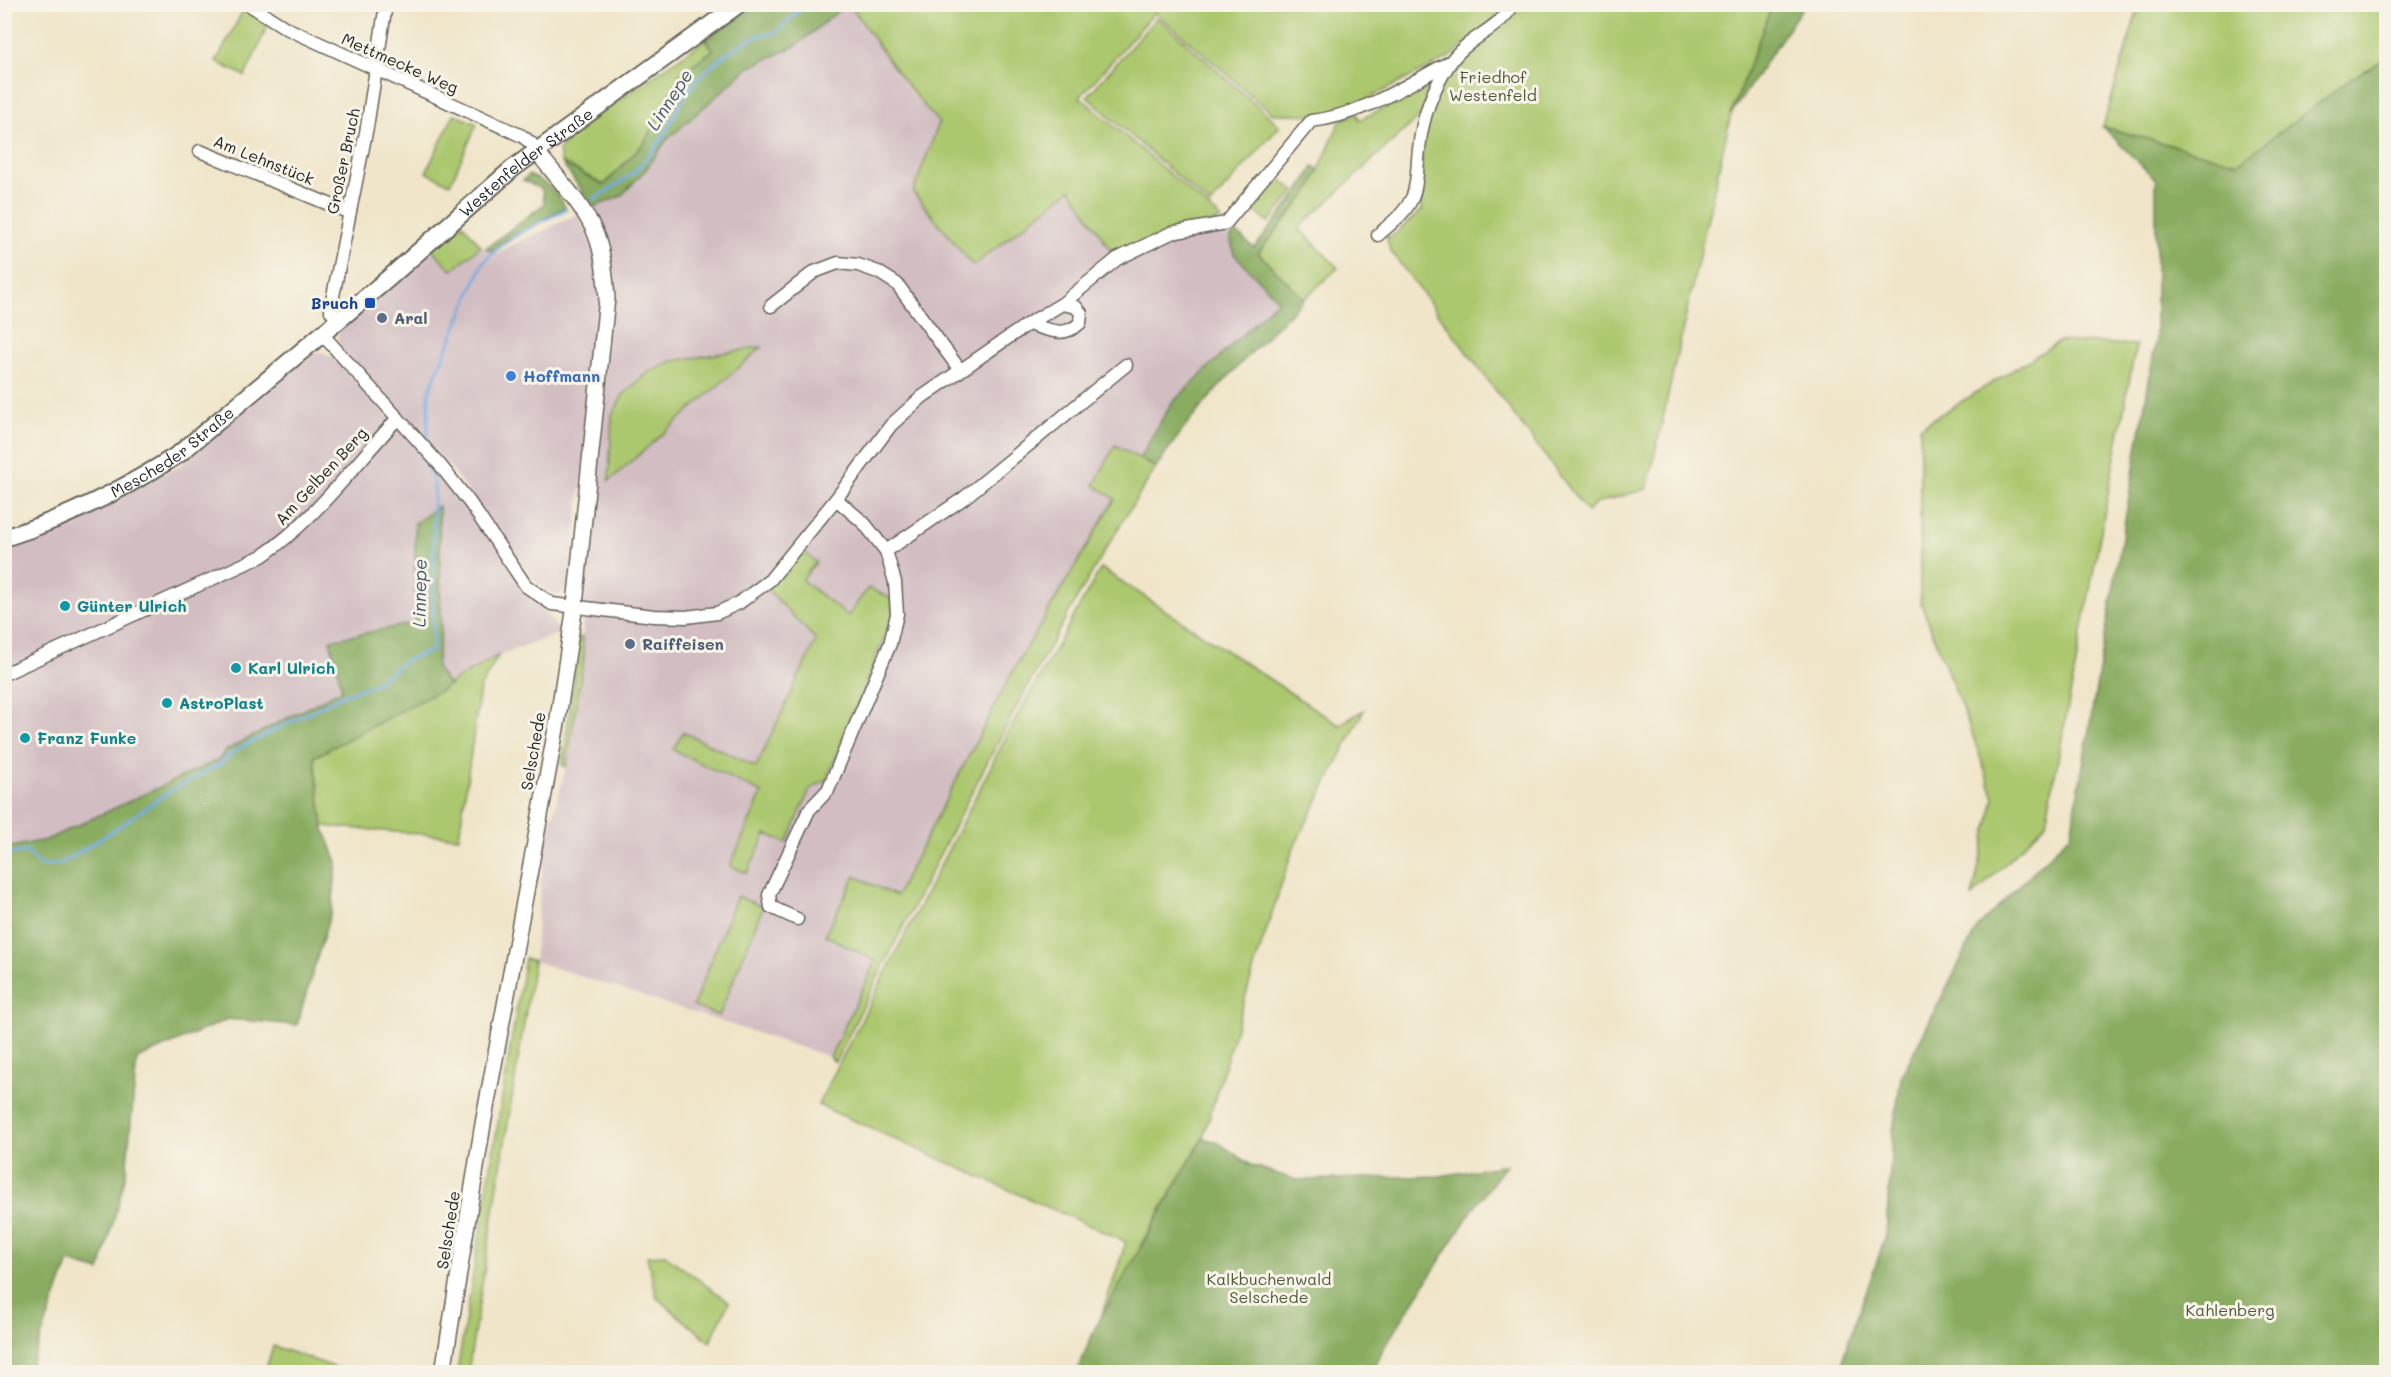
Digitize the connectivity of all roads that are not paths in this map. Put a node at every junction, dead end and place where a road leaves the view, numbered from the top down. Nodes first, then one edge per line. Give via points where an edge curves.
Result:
1 (248, 4) edge
2 (386, 4) edge
3 (739, 4) edge
4 (1513, 4) edge
5 (1450, 62) junction
6 (377, 71) junction
7 (200, 151) dead end
8 (536, 151) junction
9 (348, 212) junction
10 (1378, 235) dead end
11 (1062, 304) junction
12 (771, 306) dead end
13 (338, 321) junction
14 (1028, 324) junction
15 (322, 334) junction
16 (1125, 365) dead end
17 (960, 370) junction
18 (398, 418) junction
19 (836, 499) junction
20 (4, 538) edge
21 (886, 551) junction
22 (574, 605) junction
23 (4, 674) edge
24 (797, 919) dead end
25 (443, 1372) edge

1 - 6 street, Mettmecke Weg via 286,28
2 - 6 street, Großer Bruch
3 - 8 main road, Westenfelder Straße
4 - 5 street via 1501,21 1469,41
5 - 10 street via 1422,129 1413,196 1405,211
5 - 11 street via 1354,111 1311,121 1226,223 1171,233 1116,259
6 - 8 street, Mettmecke Weg via 522,136
6 - 9 street, Großer Bruch
7 - 9 street, Am Lehnstück
8 - 13 main road, Westenfelder Straße
8 - 22 street, Selschede via 592,226 608,298
9 - 13 street, Großer Bruch via 331,306
11 - 14 street
11 - 14 street via 1076,307 1081,313 1080,323 1072,331 1061,333
12 - 17 street via 814,272 838,263 858,265 897,285
13 - 15 main road, Westenfelder Straße
14 - 17 street
15 - 18 street
15 - 20 main road, Mescheder Straße via 179,454 72,511
16 - 21 street via 964,498
17 - 19 street via 891,425
18 - 22 street via 470,503 526,586 552,604
18 - 23 street, Am Gelben Berg via 315,511 262,556
19 - 21 street via 864,523
19 - 22 street via 770,579 739,603 717,613 654,616
21 - 24 street via 895,582 897,614 890,644 828,790 809,810 769,895 771,907
22 - 25 street, Selschede via 558,718 483,1124

